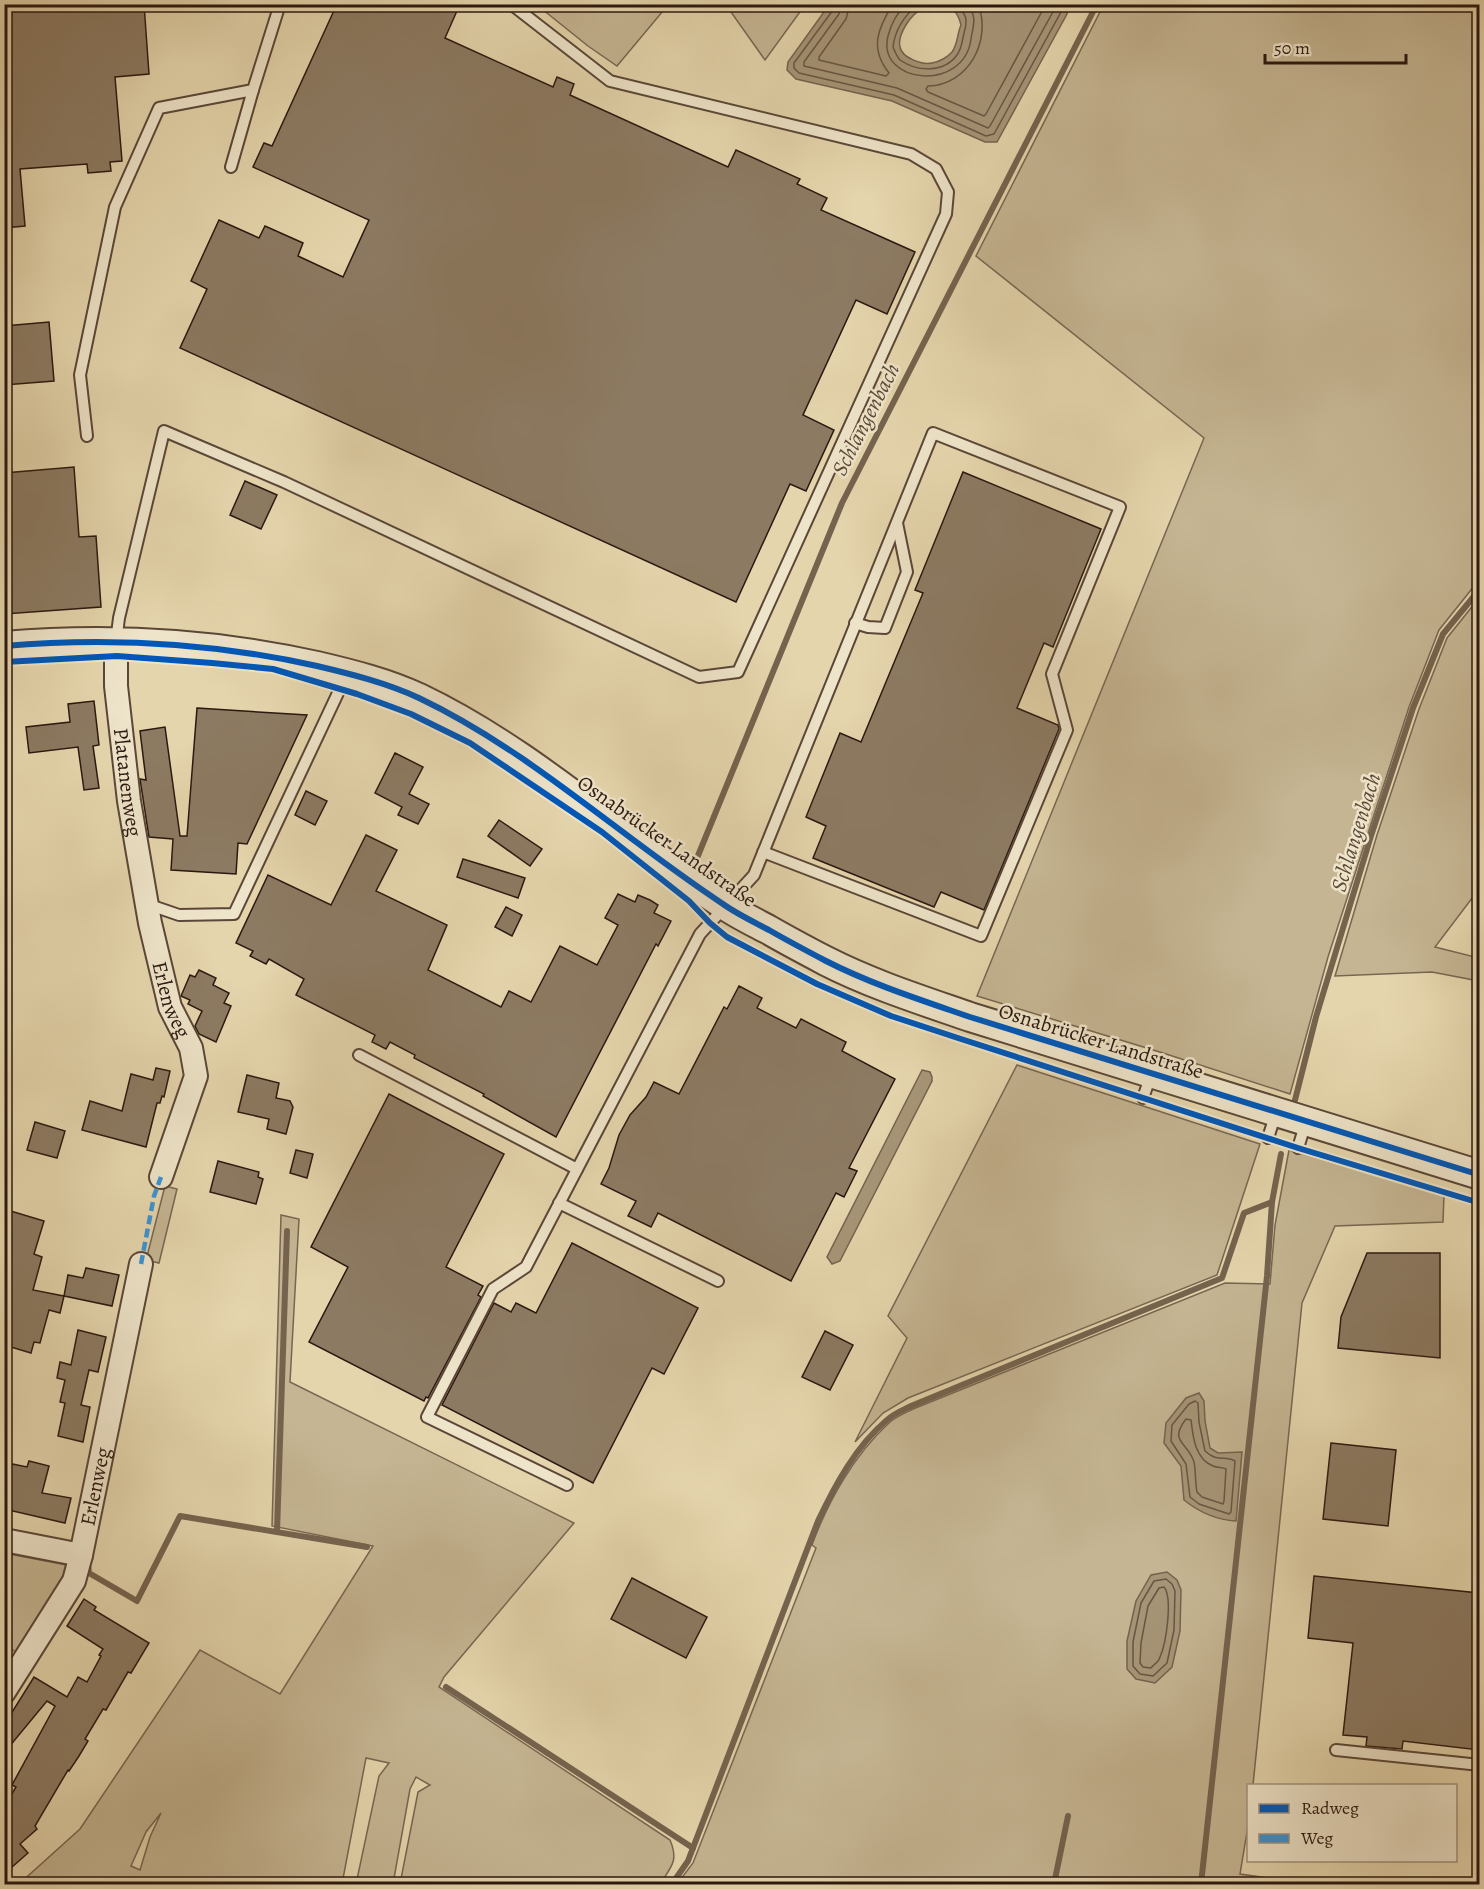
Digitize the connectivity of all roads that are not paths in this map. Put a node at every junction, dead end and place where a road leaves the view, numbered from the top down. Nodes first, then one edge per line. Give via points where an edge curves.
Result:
1 (280, 4) edge
2 (511, 4) edge
3 (253, 90) junction
4 (231, 167) dead end
5 (87, 436) dead end
6 (897, 523) junction
7 (855, 623) junction
8 (116, 642) junction
9 (4, 646) edge
10 (348, 673) junction
11 (763, 852) junction
12 (726, 907) junction
13 (148, 913) junction
14 (359, 1055) dead end
15 (577, 1168) junction
16 (1479, 1175) edge
17 (161, 1177) dead end
18 (559, 1203) junction
19 (141, 1264) dead end
20 (717, 1281) dead end
21 (567, 1485) dead end
22 (4, 1540) edge
23 (81, 1556) junction
24 (4, 1692) edge
25 (1336, 1750) dead end
26 (1479, 1765) edge

1 - 3 lane
2 - 8 lane via 610,81 911,154 936,169 948,192 946,214 738,672 699,677 284,482 164,431 118,618
3 - 4 lane
3 - 5 lane via 159,108 115,207 80,375
6 - 7 lane
6 - 7 lane via 907,572 885,628
6 - 11 lane via 933,433 1120,507 1052,674 1067,730 981,936
7 - 11 lane
8 - 9 street, Osnabrücker Landstraße
8 - 10 street, Osnabrücker Landstraße via 213,647
8 - 13 street, Platanenweg via 116,686 129,801
10 - 12 street, Osnabrücker Landstraße via 417,697 477,729
10 - 13 lane via 234,914
11 - 12 lane via 754,875
12 - 15 lane via 700,934
12 - 16 street, Osnabrücker Landstraße via 827,962 1147,1086 1302,1135
13 - 17 street, Erlenweg via 170,1007 191,1048 196,1076
14 - 15 lane
15 - 18 lane
18 - 20 lane
18 - 21 lane via 526,1267 493,1289 427,1417
19 - 23 street, Erlenweg
22 - 23 street
23 - 24 street, Erlenweg via 74,1581
25 - 26 lane

